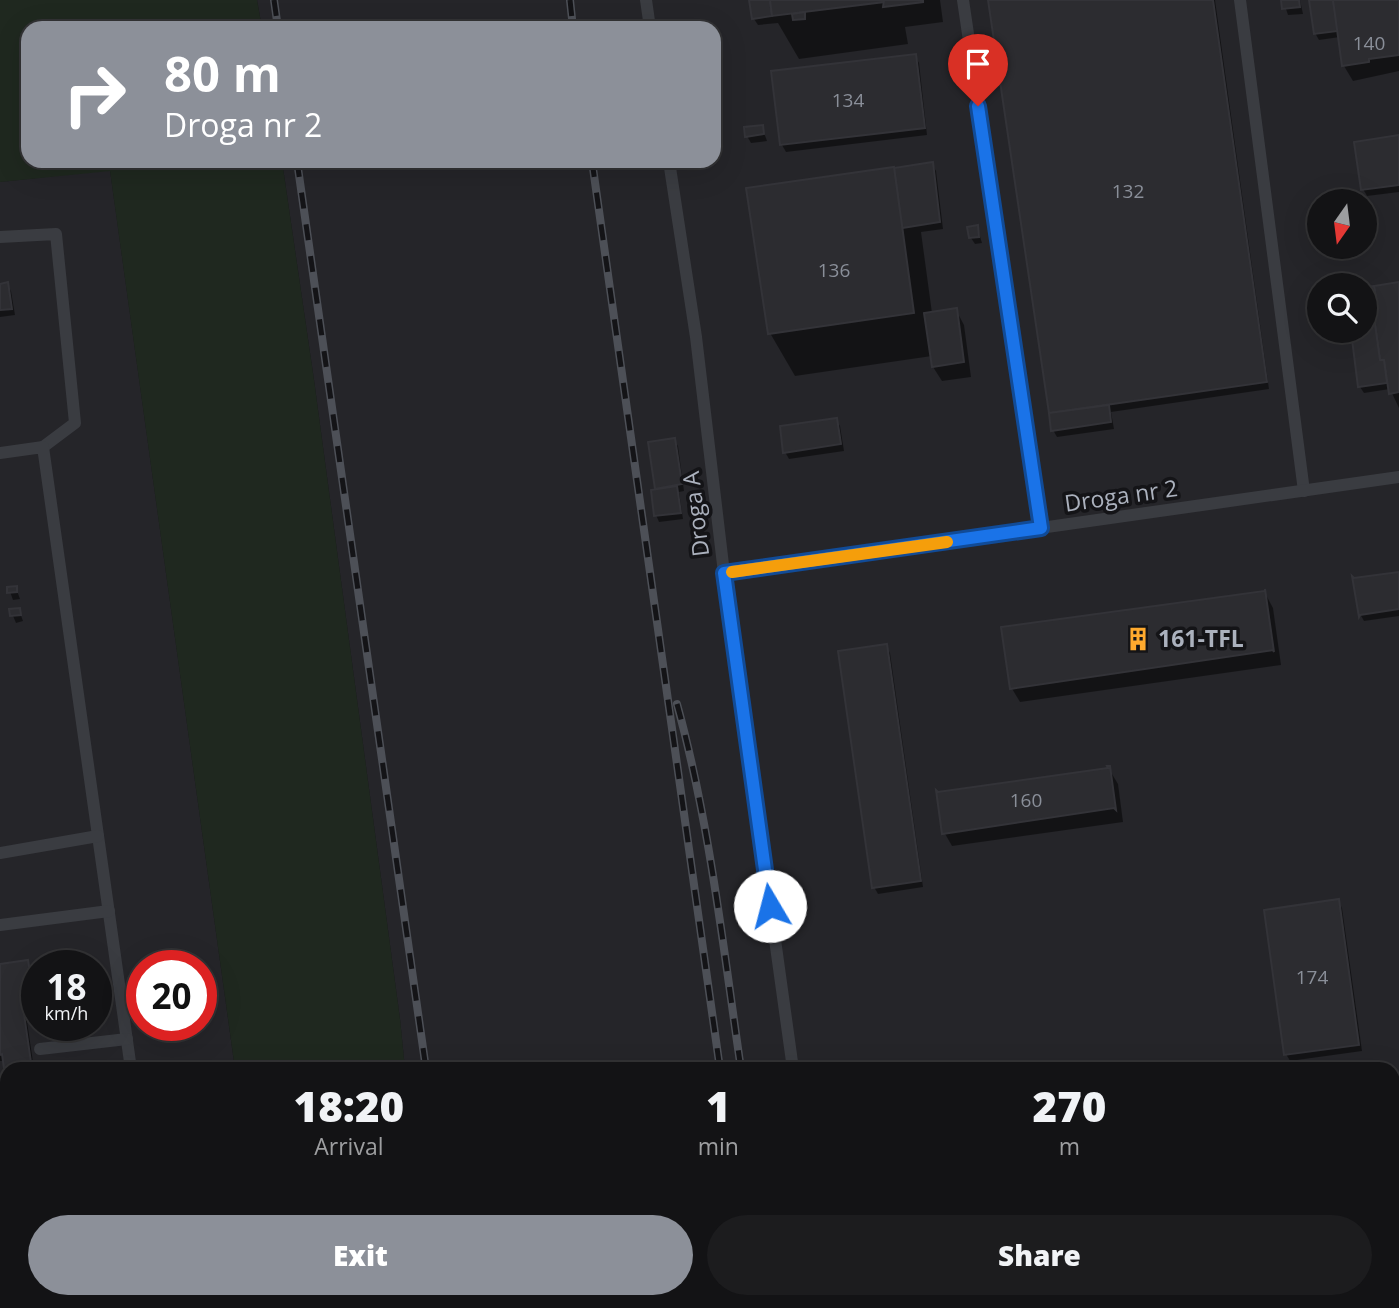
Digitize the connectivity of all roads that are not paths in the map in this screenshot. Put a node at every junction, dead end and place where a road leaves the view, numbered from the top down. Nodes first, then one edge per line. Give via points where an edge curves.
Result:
1 (646, 0) edge
2 (963, 0) edge
3 (1240, 0) edge
4 (649, 21) edge
5 (670, 168) edge
6 (0, 237) edge
7 (43, 447) junction
8 (0, 453) edge
9 (1399, 477) edge
10 (1304, 491) junction
11 (1041, 528) junction
12 (724, 573) junction
13 (98, 836) junction
14 (0, 853) edge
15 (109, 911) junction
16 (0, 925) edge
17 (126, 1032) edge
18 (126, 1039) edge
19 (127, 1041) edge
20 (40, 1049) dead end
21 (130, 1062) edge
22 (792, 1062) edge

1 - 4 lane
2 - 11 lane
3 - 10 lane
5 - 12 lane, Droga A
6 - 7 lane via 56,234 75,423
7 - 8 lane
7 - 13 lane
9 - 10 lane, Droga nr 2
10 - 11 lane, Droga nr 2
11 - 12 lane, Droga nr 2
12 - 22 lane, Droga A
13 - 14 lane
13 - 15 lane
15 - 16 lane
15 - 17 lane
18 - 20 lane
19 - 21 lane

